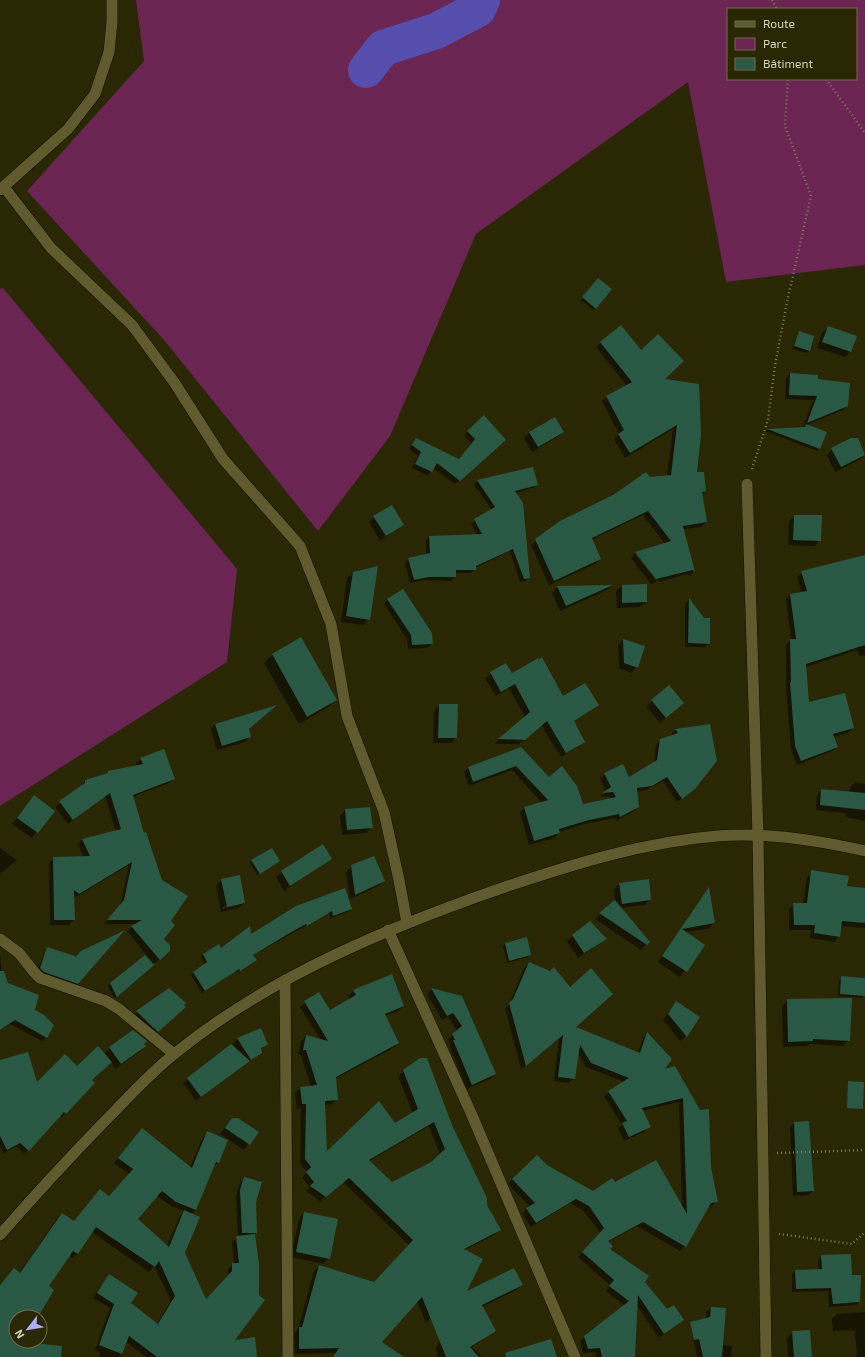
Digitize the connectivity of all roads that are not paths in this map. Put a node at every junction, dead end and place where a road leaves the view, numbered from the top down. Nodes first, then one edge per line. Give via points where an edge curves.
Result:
1 (112, 0) edge
2 (2, 188) edge
3 (747, 484) road end
4 (758, 835) junction
5 (865, 851) edge
6 (407, 923) junction
7 (388, 930) junction
8 (0, 939) edge
9 (284, 980) junction
10 (174, 1054) junction
11 (0, 1235) edge
12 (288, 1357) edge
13 (575, 1357) edge
14 (766, 1357) edge

1 - 2 street via 109,52 95,94 68,129
2 - 6 street via 51,248 132,325 174,382 223,459 300,546 331,624 347,716 384,812
3 - 4 street
4 - 5 street via 826,842
4 - 6 street via 718,836 654,844 562,868 440,909
4 - 14 street
6 - 7 street
7 - 9 street
7 - 13 street via 471,1113
8 - 10 street via 19,953 40,978 106,1001
9 - 10 street via 231,1013
9 - 12 street
10 - 11 street via 87,1140

